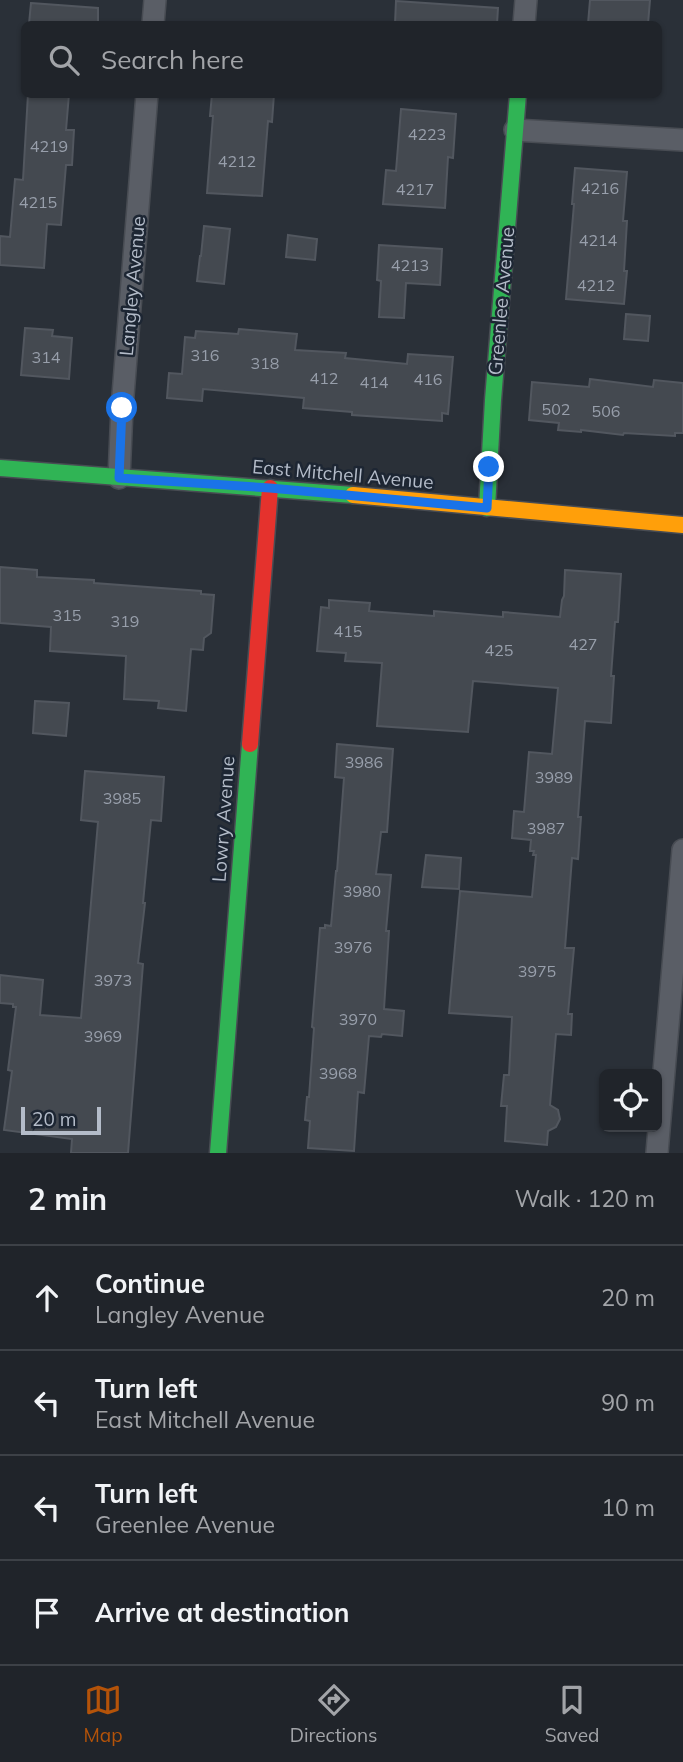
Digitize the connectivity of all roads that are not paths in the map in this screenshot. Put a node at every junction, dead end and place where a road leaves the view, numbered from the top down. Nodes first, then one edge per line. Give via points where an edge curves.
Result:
1 (155, 0) edge
2 (526, 0) edge
3 (153, 21) edge
4 (524, 21) edge
5 (147, 98) edge
6 (518, 98) edge
7 (515, 130) junction
8 (683, 141) edge
9 (0, 468) edge
10 (119, 478) junction
11 (270, 488) junction
12 (487, 508) junction
13 (683, 525) edge
14 (683, 850) edge
15 (218, 1153) edge
16 (657, 1153) edge

1 - 3 street
2 - 4 street
5 - 10 street, Langley Avenue
6 - 7 street, Greenlee Avenue
7 - 8 street
7 - 12 street, Greenlee Avenue
9 - 10 street, East Mitchell Avenue
10 - 11 street, East Mitchell Avenue
11 - 12 street, East Mitchell Avenue
11 - 15 street, Lowry Avenue
12 - 13 street, East Mitchell Avenue
14 - 16 street

